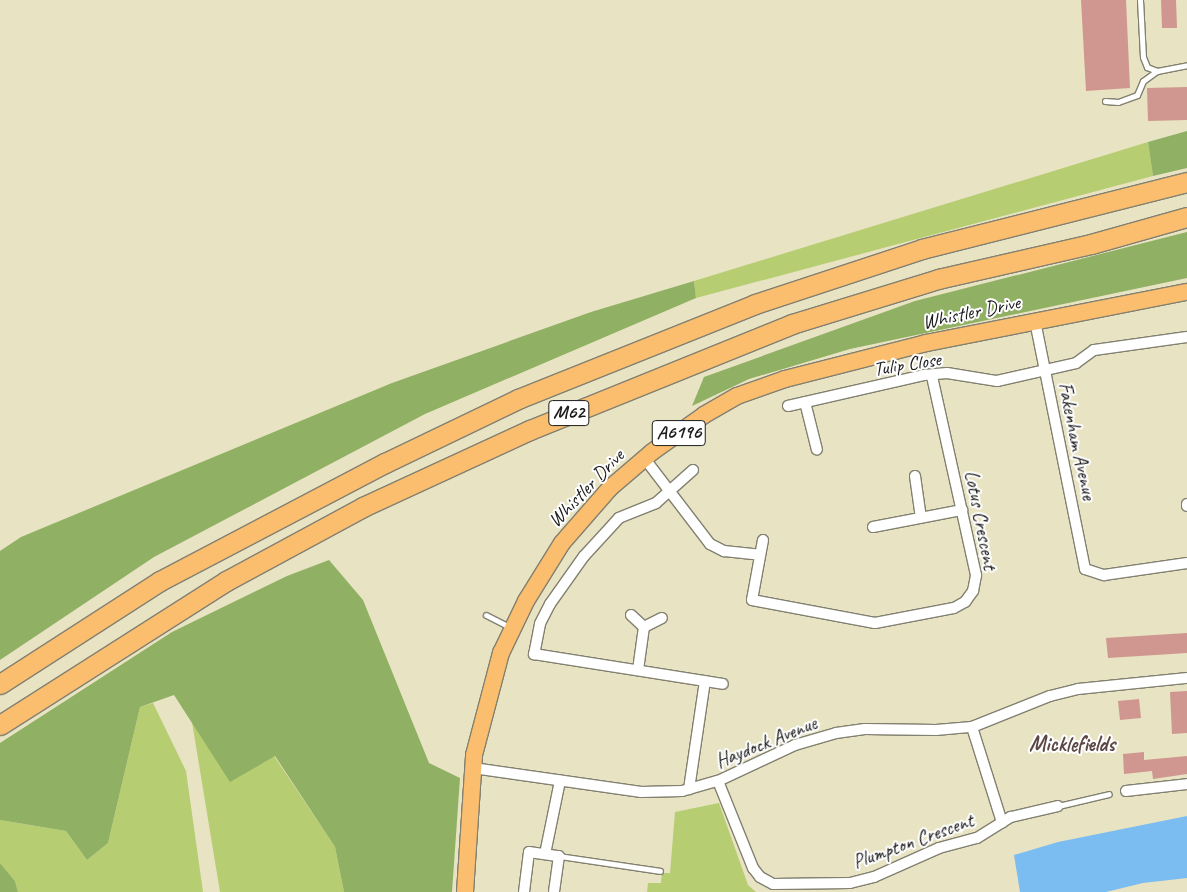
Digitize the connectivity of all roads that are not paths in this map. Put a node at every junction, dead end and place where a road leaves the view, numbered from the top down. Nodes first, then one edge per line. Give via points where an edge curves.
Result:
1 (1140, 0) edge
2 (1187, 65) edge
3 (1157, 71) junction
4 (1105, 101) dead end
5 (1187, 182) edge
6 (1187, 217) edge
7 (1187, 292) edge
8 (1035, 321) junction
9 (1187, 337) edge
10 (1044, 371) junction
11 (932, 376) junction
12 (805, 402) junction
13 (788, 406) dead end
14 (817, 450) dead end
15 (644, 459) junction
16 (693, 470) dead end
17 (915, 476) dead end
18 (670, 492) junction
19 (962, 510) junction
20 (921, 518) junction
21 (873, 527) dead end
22 (762, 540) dead end
23 (760, 555) junction
24 (1187, 563) edge
25 (486, 614) dead end
26 (631, 615) dead end
27 (662, 618) dead end
28 (644, 627) junction
29 (513, 628) junction
30 (638, 670) junction
31 (1187, 678) edge
32 (705, 681) junction
33 (0, 684) edge
34 (723, 684) dead end
35 (0, 725) edge
36 (972, 726) junction
37 (473, 768) junction
38 (560, 781) junction
39 (718, 781) junction
40 (1187, 784) edge
41 (689, 789) junction
42 (1126, 791) dead end
43 (1109, 794) dead end
44 (1058, 806) joint
45 (1002, 822) junction
46 (545, 854) junction
47 (560, 856) junction
48 (660, 870) dead end
49 (465, 892) edge
50 (524, 892) edge
51 (554, 892) edge

1 - 3 lane via 1143,56 1147,67
2 - 3 lane
3 - 4 lane via 1143,81 1137,96 1118,102
5 - 33 highway, M62 via 922,249 754,304 518,399 385,463 160,581
6 - 35 highway, M62 via 1091,244 938,279 792,324 530,430 363,507 226,581
7 - 8 main road, Whistler Drive / A6196
8 - 10 street, Fakenham Avenue
8 - 15 main road, Whistler Drive / A6196 via 926,343 785,379 737,396 704,415
9 - 10 street, Tulip Close via 1094,350 1076,363
10 - 11 street, Tulip Close via 990,382 947,373
10 - 24 street, Fakenham Avenue via 1085,569 1104,575
11 - 12 street, Tulip Close
11 - 19 street, Lotus Crescent
12 - 13 street, Tulip Close
12 - 14 street
15 - 18 street
15 - 29 main road, Whistler Drive / A6196 via 610,488 562,543
16 - 18 street
17 - 20 street
18 - 23 street via 710,544 724,551
18 - 30 street via 648,508 619,518 573,568 540,624 534,654
19 - 20 street
19 - 23 street, Lotus Crescent via 976,575 973,591 965,602 954,608 875,623 752,600
20 - 21 street
22 - 23 street
25 - 29 lane
26 - 28 street
27 - 28 street
28 - 30 street
29 - 37 main road, Whistler Drive / A6196 via 488,693
30 - 32 street
31 - 36 street, Haydock Avenue via 1078,689 1050,696
32 - 34 street
32 - 41 street
36 - 39 street, Haydock Avenue via 936,730 865,729 836,733 795,745
36 - 45 street, Plumpton Crescent
37 - 38 street, Haydock Avenue
37 - 49 main road, Whistler Drive / A6196
38 - 41 street, Haydock Avenue via 641,792
38 - 46 street
39 - 41 street, Haydock Avenue
39 - 45 street, Plumpton Crescent via 753,868 760,877 773,884 850,883 874,877 939,848 978,838
40 - 42 street
43 - 44 lane
44 - 45 street, Plumpton Crescent
46 - 47 street
46 - 50 street via 529,852
47 - 48 lane
47 - 51 street

